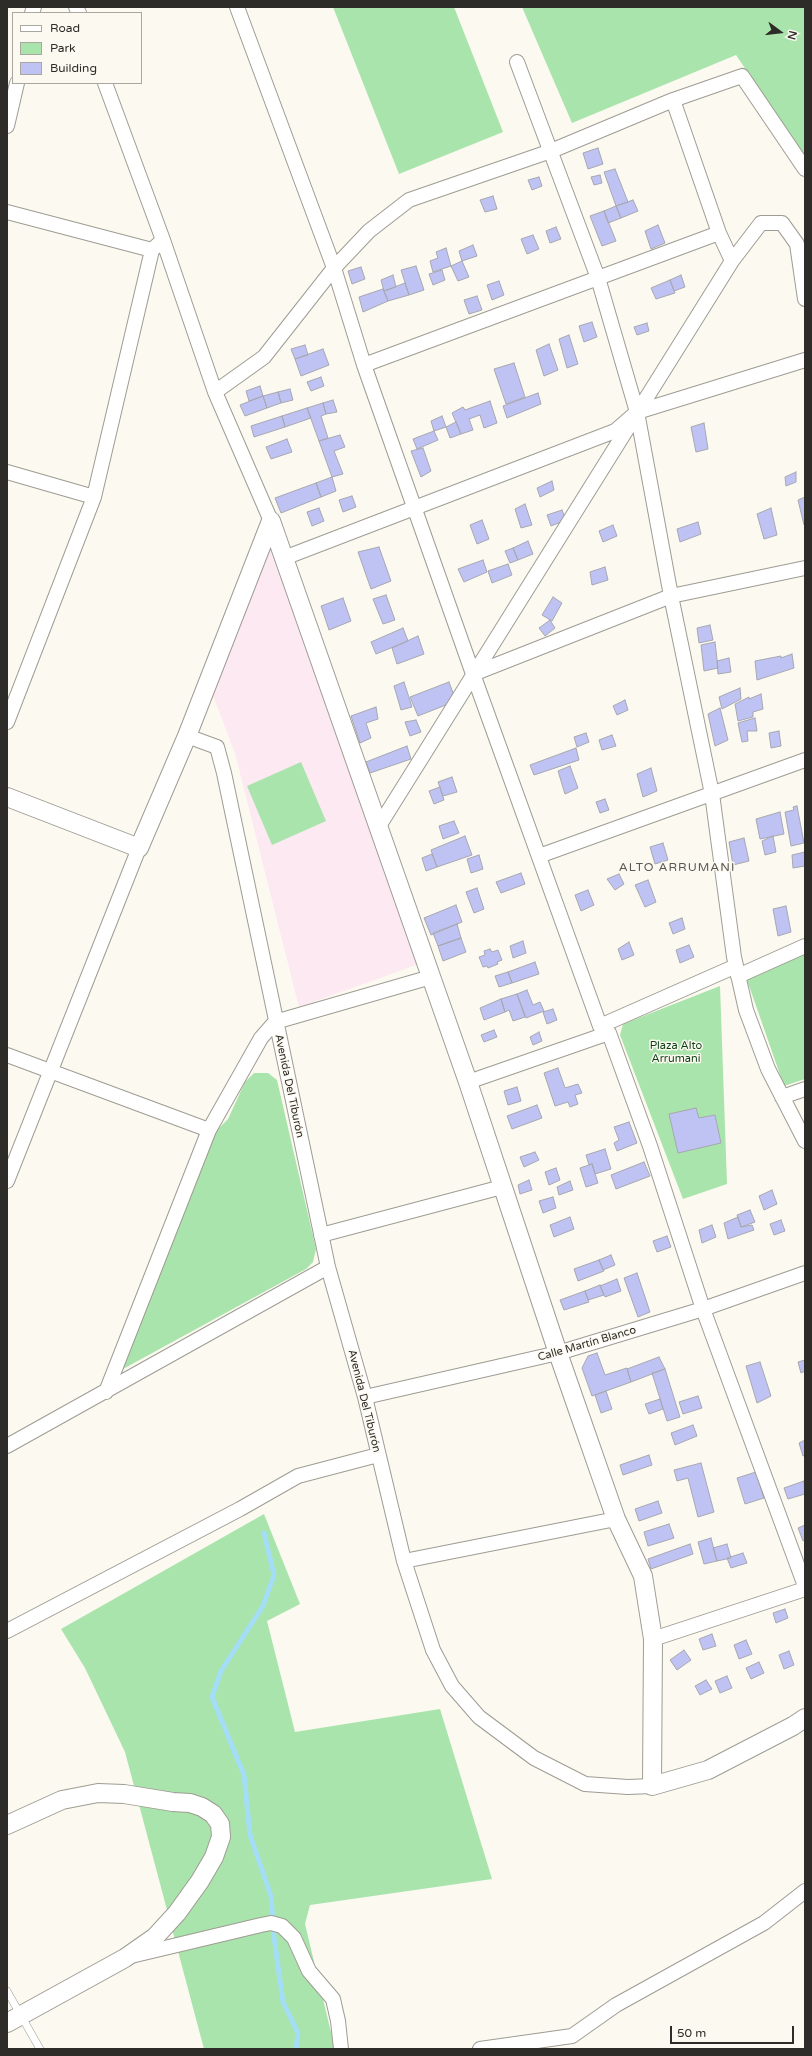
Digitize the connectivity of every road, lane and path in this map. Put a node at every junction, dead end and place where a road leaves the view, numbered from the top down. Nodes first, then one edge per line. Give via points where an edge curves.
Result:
1 (237, 7) edge
2 (518, 62) dead end
3 (17, 84) edge
4 (105, 84) edge
5 (673, 100) junction
6 (7, 126) edge
7 (551, 151) junction
8 (805, 169) edge
9 (7, 212) edge
10 (718, 233) junction
11 (163, 240) junction
12 (152, 250) junction
13 (732, 262) junction
14 (334, 268) junction
15 (598, 278) junction
16 (805, 299) edge
17 (805, 360) edge
18 (364, 366) junction
19 (215, 392) junction
20 (637, 412) junction
21 (7, 472) edge
22 (94, 497) junction
23 (415, 507) junction
24 (271, 521) junction
25 (284, 558) junction
26 (805, 568) edge
27 (672, 596) junction
28 (473, 674) junction
29 (7, 722) edge
30 (187, 736) junction
31 (805, 760) edge
32 (712, 794) junction
33 (7, 797) edge
34 (379, 826) junction
35 (139, 848) junction
36 (539, 856) junction
37 (805, 946) edge
38 (737, 971) junction
39 (431, 977) junction
40 (275, 1022) junction
41 (604, 1029) junction
42 (7, 1055) edge
43 (50, 1071) junction
44 (468, 1082) junction
45 (805, 1089) edge
46 (782, 1097) junction
47 (209, 1130) junction
48 (805, 1141) edge
49 (7, 1181) edge
50 (502, 1187) junction
51 (321, 1235) junction
52 (328, 1267) junction
53 (805, 1273) edge
54 (703, 1309) junction
55 (558, 1353) junction
56 (106, 1392) junction
57 (365, 1397) junction
58 (7, 1446) edge
59 (378, 1455) junction
60 (616, 1519) junction
61 (404, 1561) junction
62 (805, 1588) edge
63 (7, 1631) edge
64 (653, 1638) junction
65 (805, 1718) edge
66 (652, 1786) junction
67 (7, 1825) edge
68 (805, 1891) edge
69 (125, 1958) junction
70 (7, 1992) edge
71 (14, 2019) edge
72 (40, 2049) edge
73 (341, 2049) edge
74 (480, 2049) edge

1 - 14 street
2 - 7 street
3 - 6 street
4 - 11 street
5 - 7 street
5 - 8 street via 742,76
5 - 10 street
7 - 14 street via 409,200 369,231
7 - 15 street
9 - 12 street
10 - 13 street
10 - 15 street
11 - 12 street
11 - 19 street
12 - 22 street
13 - 16 street via 761,223 782,223 797,244
13 - 20 street
14 - 18 street
14 - 19 street via 264,357
15 - 18 street
15 - 20 street
17 - 20 street
18 - 23 street
19 - 24 street
20 - 23 street via 615,431
20 - 27 street
20 - 28 street
21 - 22 street
22 - 29 street
23 - 25 street
23 - 28 street
24 - 25 street
24 - 30 street
25 - 34 street
26 - 27 street
27 - 28 street
27 - 32 street
28 - 34 street
28 - 36 street
30 - 35 street
30 - 40 street, Avenida Del Tiburón via 217,748 221,760
31 - 32 street
32 - 36 street
32 - 38 street
33 - 35 street
34 - 39 street
35 - 43 street
36 - 41 street
37 - 38 street
38 - 41 street
38 - 46 street via 746,1010 768,1070
39 - 40 street
39 - 44 street
40 - 47 street via 260,1038
40 - 51 street, Avenida Del Tiburón
41 - 44 street
41 - 54 street via 650,1146
42 - 43 street
43 - 47 street
43 - 49 street
44 - 50 street
45 - 46 street
46 - 48 street
47 - 56 street
50 - 51 street
50 - 55 street
51 - 52 street, Avenida Del Tiburón
52 - 56 street
52 - 57 street, Avenida Del Tiburón
53 - 54 street, Calle Martín Blanco
54 - 55 street, Calle Martín Blanco
54 - 62 street
55 - 57 street, Calle Martín Blanco
55 - 60 street
56 - 58 street
57 - 59 street, Avenida Del Tiburón
59 - 61 street, Avenida Del Tiburón
59 - 63 street via 298,1476 240,1510
60 - 61 street
60 - 64 street via 643,1576
61 - 66 street, Avenida Del Tiburón via 433,1650 452,1686 479,1717 534,1758 585,1784
62 - 64 street
64 - 66 street
65 - 66 street, Avenida Del Tiburón via 708,1770
67 - 69 street via 62,1800 98,1793 190,1803 213,1814 220,1824 221,1837 214,1857 200,1881 177,1913 155,1937
68 - 74 street via 764,1922 616,2005 572,2036
69 - 71 street
69 - 73 street via 261,1925 271,1923 282,1926 294,1938 309,1971 333,1999
70 - 71 lane
71 - 72 lane

